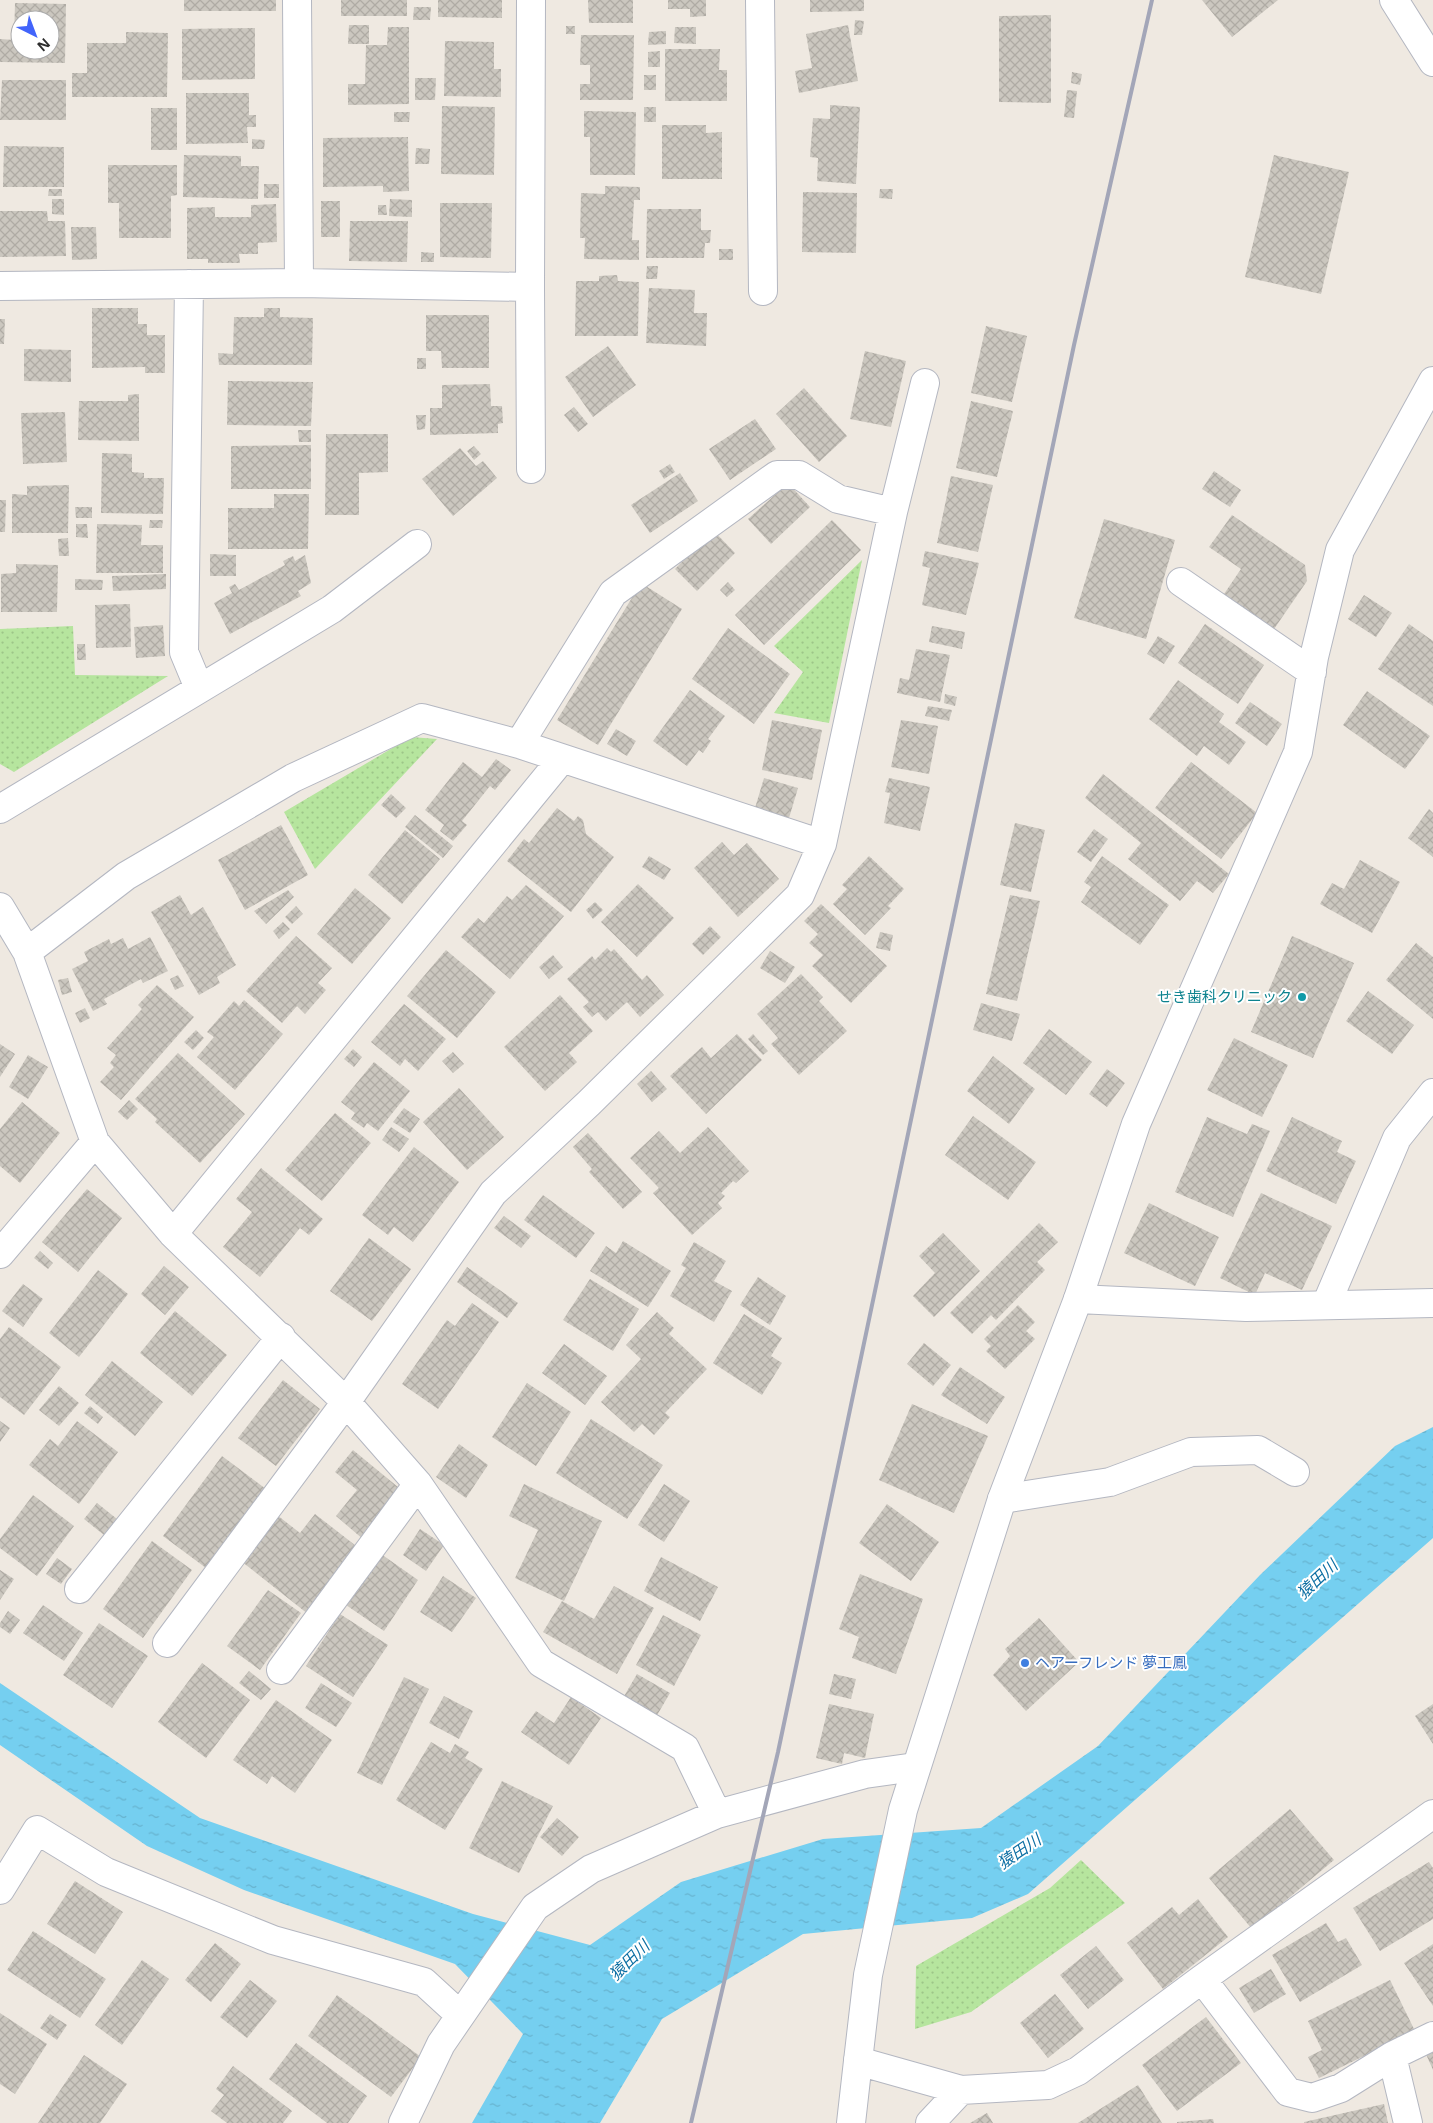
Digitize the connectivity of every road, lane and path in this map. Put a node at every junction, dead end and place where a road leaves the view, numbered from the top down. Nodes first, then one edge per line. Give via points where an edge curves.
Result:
1 (298, 0) edge
2 (531, 0) edge
3 (760, 0) edge
4 (1394, 0) edge
5 (1433, 62) edge
6 (299, 282) junction
7 (189, 284) junction
8 (0, 286) edge
9 (530, 287) junction
10 (763, 291) dead end
11 (1433, 381) edge
12 (925, 383) dead end
13 (532, 469) dead end
14 (893, 512) junction
15 (417, 544) dead end
16 (1181, 582) dead end
17 (1312, 672) junction
18 (199, 688) junction
19 (518, 744) junction
20 (561, 760) junction
21 (0, 809) edge
22 (822, 844) junction
23 (0, 907) edge
24 (27, 952) junction
25 (1433, 1092) edge
26 (95, 1142) junction
27 (173, 1234) junction
28 (0, 1254) edge
29 (1078, 1299) junction
30 (1433, 1303) edge
31 (1326, 1305) junction
32 (281, 1337) junction
33 (346, 1402) junction
34 (1295, 1472) dead end
35 (418, 1484) junction
36 (1002, 1499) junction
37 (79, 1589) dead end
38 (167, 1643) dead end
39 (281, 1670) dead end
40 (915, 1767) junction
41 (717, 1814) junction
42 (1433, 1814) edge
43 (0, 1890) edge
44 (1202, 1979) junction
45 (465, 2008) junction
46 (1433, 2036) edge
47 (1392, 2056) junction
48 (858, 2060) junction
49 (961, 2090) junction
50 (403, 2123) edge
51 (852, 2123) edge
52 (930, 2123) edge
53 (1408, 2123) edge

1 - 6 street
2 - 9 street
3 - 10 street
4 - 5 street
6 - 7 street
6 - 9 street
7 - 8 street
7 - 18 street via 184,652
9 - 13 street
11 - 17 street via 1340,550
12 - 14 street
14 - 19 street via 838,499 799,476 777,475 613,593
14 - 22 street
15 - 18 street via 332,609
16 - 17 street
17 - 29 street via 1298,752 1136,1124
18 - 21 street
19 - 20 street
19 - 24 street via 422,718 293,778 126,876
20 - 22 street
20 - 27 street
22 - 33 street via 800,895 493,1193
23 - 24 street
24 - 26 street
25 - 31 street via 1398,1138
26 - 27 street
26 - 28 street
27 - 32 street
29 - 31 street via 1246,1307
29 - 36 street
30 - 31 street
32 - 33 street
32 - 37 street
33 - 35 street
33 - 38 street
34 - 36 street via 1258,1450 1191,1452 1110,1482
35 - 39 street
35 - 41 street via 541,1663 685,1748
36 - 40 street
40 - 41 street via 865,1774
40 - 48 street via 868,1975
41 - 45 street via 591,1870 535,1907
42 - 44 street
43 - 45 street via 37,1830 106,1872 272,1940 424,1982
44 - 47 street via 1288,2092 1312,2098 1341,2088
44 - 49 street via 1078,2072 1048,2085
45 - 50 street via 441,2044
46 - 47 street
47 - 53 street
48 - 49 street
48 - 51 street
49 - 52 street

